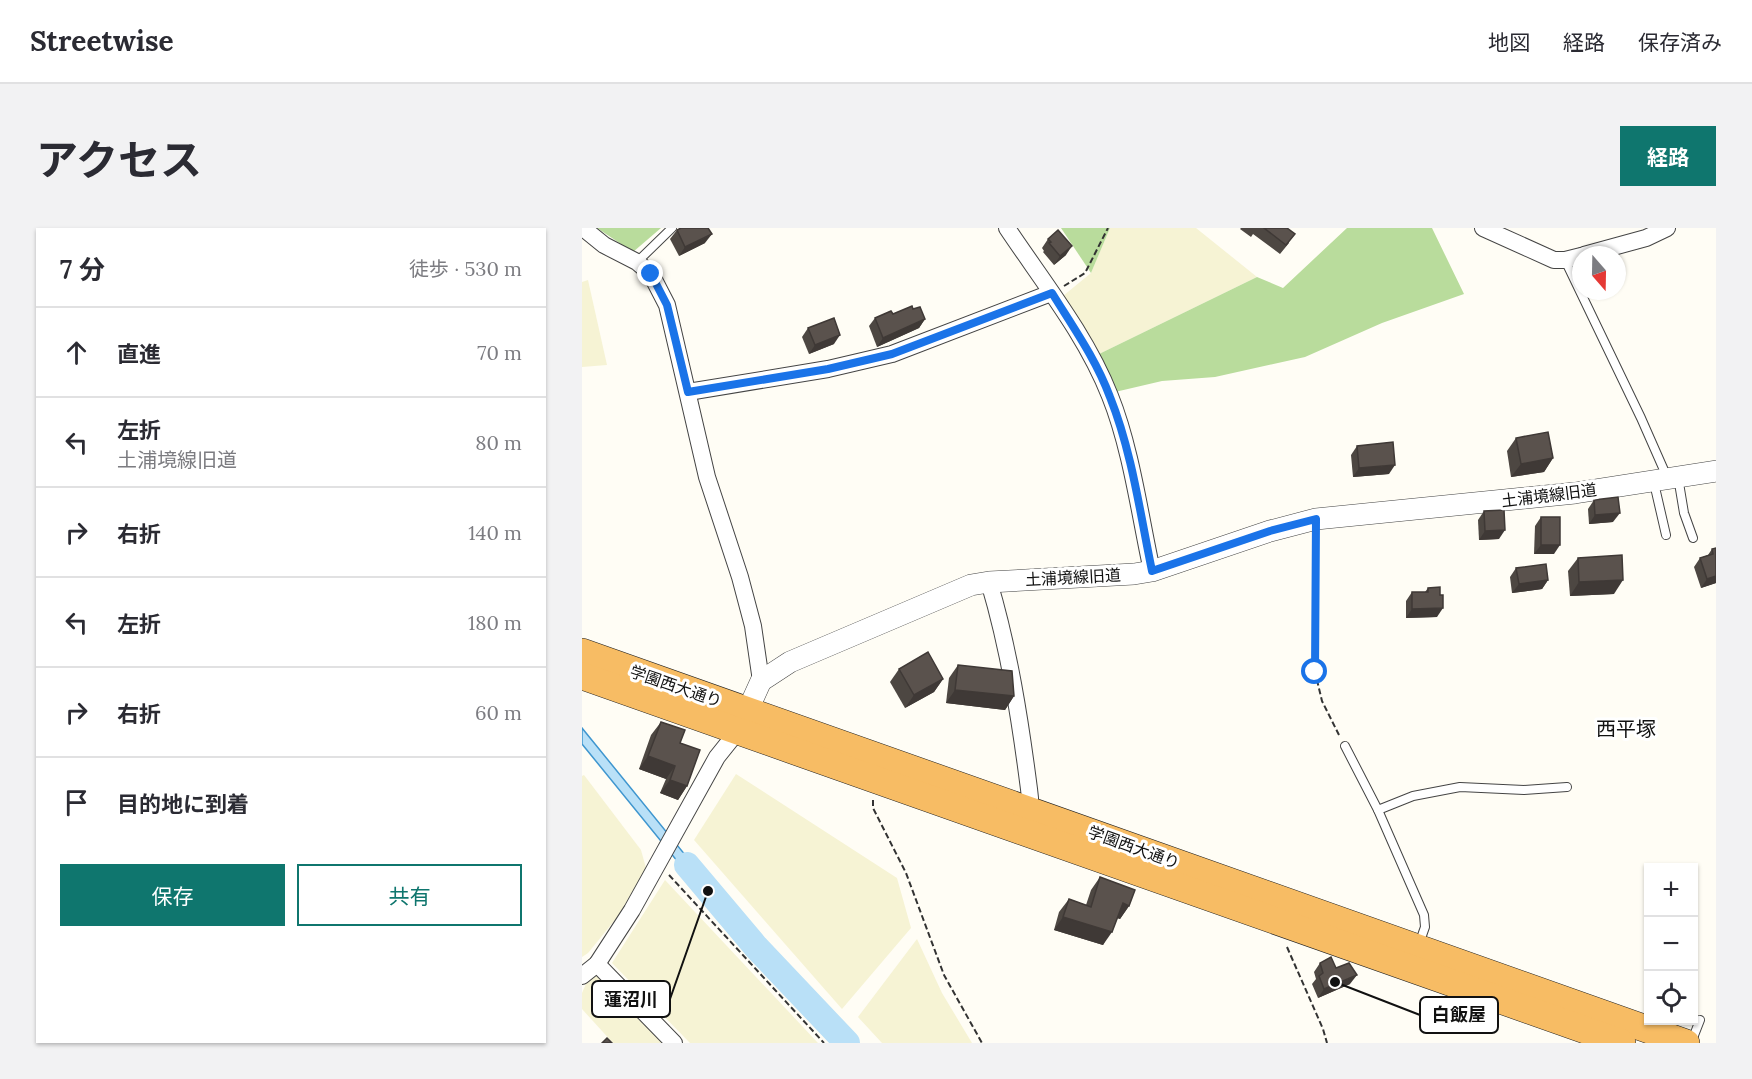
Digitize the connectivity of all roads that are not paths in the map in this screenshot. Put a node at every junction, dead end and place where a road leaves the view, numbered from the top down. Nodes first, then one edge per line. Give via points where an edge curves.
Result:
1 (583, 228) edge
2 (672, 228) edge
3 (1006, 228) edge
4 (1483, 228) edge
5 (1667, 228) edge
6 (1617, 246) edge
7 (1572, 258) edge
8 (637, 262) junction
9 (1052, 293) junction
10 (1593, 300) edge
11 (688, 392) junction
12 (1716, 471) edge
13 (1666, 478) junction
14 (1666, 535) dead end
15 (1693, 538) dead end
16 (1152, 571) junction
17 (988, 582) junction
18 (582, 652) edge
19 (582, 676) edge
20 (761, 681) junction
21 (742, 722) junction
22 (1345, 746) road end
23 (1567, 787) dead end
24 (1028, 809) junction
25 (1378, 810) junction
26 (1418, 947) junction
27 (597, 964) junction
28 (582, 977) edge
29 (1700, 1020) dead end
30 (674, 1043) edge
31 (1622, 1043) edge
32 (1686, 1043) edge
33 (1691, 1043) edge

1 - 8 street via 604,245
2 - 8 lane
3 - 9 street
4 - 7 street via 1554,260
5 - 6 street
8 - 11 street via 651,274 667,305
9 - 11 street via 892,354 828,369
9 - 16 street via 1093,357 1111,398
10 - 13 lane
11 - 20 street via 707,477 741,577
12 - 13 street, 土浦境線旧道
13 - 14 lane
13 - 15 lane
13 - 16 street, 土浦境線旧道 via 1575,493 1316,519
16 - 17 street, 土浦境線旧道
17 - 20 street, 土浦境線旧道 via 945,595 790,662
17 - 24 street via 1015,698 1029,789
18 - 21 highway, 学園西大通り
19 - 21 highway, 学園西大通り
20 - 21 street
21 - 24 highway, 学園西大通り
21 - 27 street via 717,757 632,910
21 - 31 highway, 学園西大通り via 880,781
22 - 25 lane
23 - 25 lane via 1460,787 1413,796
24 - 26 highway, 学園西大通り
25 - 26 lane via 1424,915 1425,927
26 - 32 highway, 学園西大通り
27 - 28 street
27 - 30 street
29 - 33 lane

